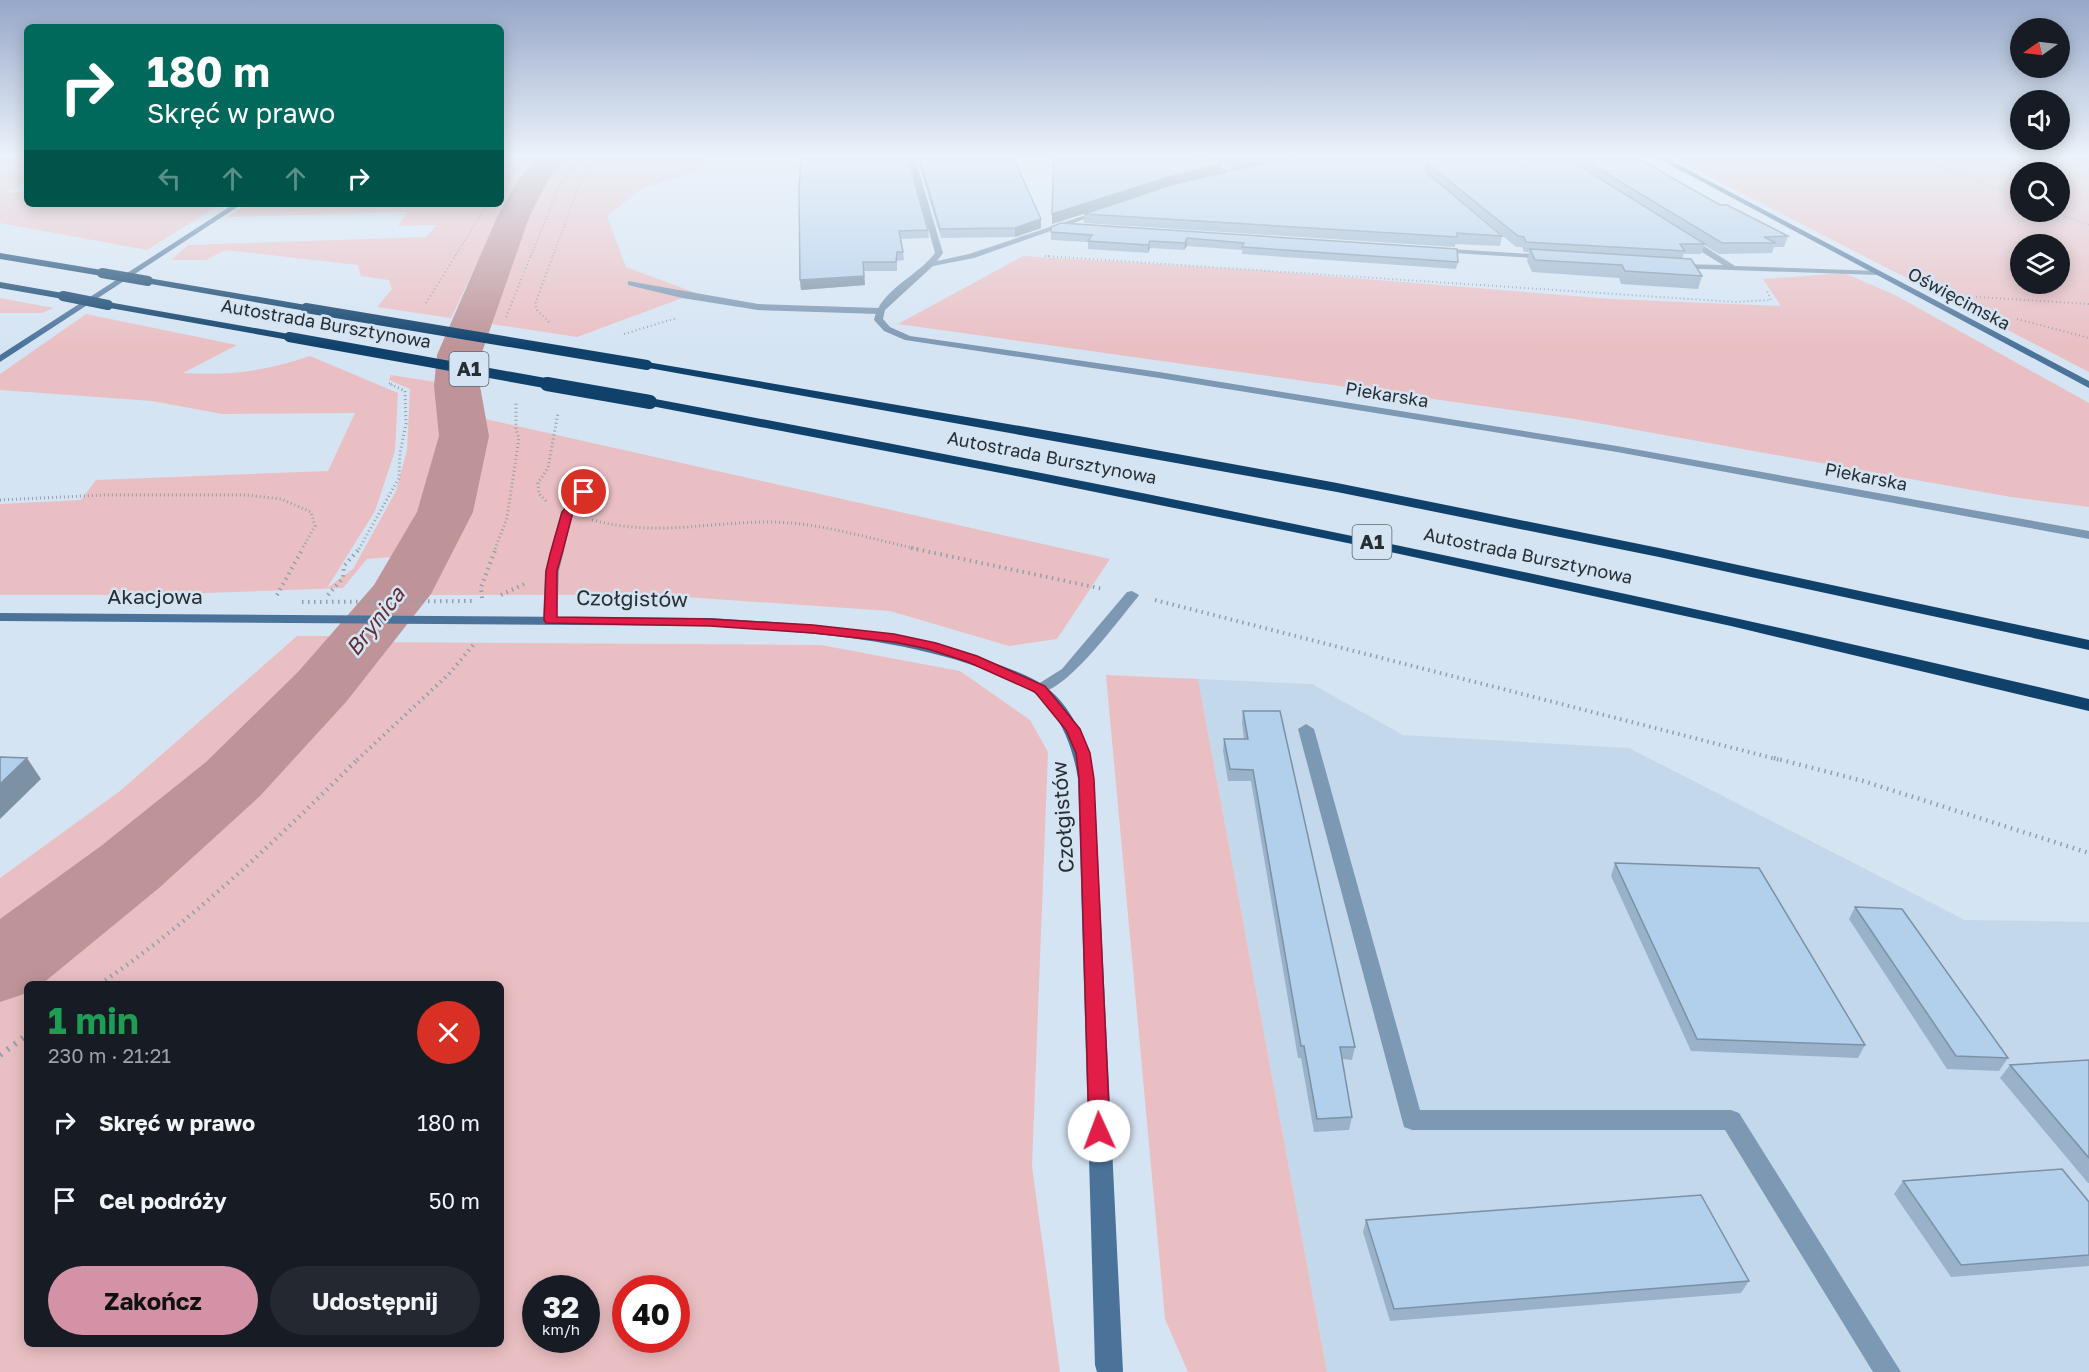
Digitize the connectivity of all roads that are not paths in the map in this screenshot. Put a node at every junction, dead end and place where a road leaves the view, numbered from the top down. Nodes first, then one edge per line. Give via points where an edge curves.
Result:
1 (216, 219) edge
2 (929, 219) edge
3 (1080, 219) edge
4 (1776, 219) edge
5 (1059, 226) junction
6 (1083, 228) edge
7 (1676, 232) edge
8 (1510, 248) dead end
9 (1424, 249) edge
10 (1518, 255) junction
11 (0, 256) edge
12 (1552, 258) edge
13 (934, 264) junction
14 (1667, 265) edge
15 (1736, 270) junction
16 (1878, 273) junction
17 (631, 283) dead end
18 (0, 285) edge
19 (879, 311) junction
20 (0, 359) edge
21 (2089, 385) edge
22 (584, 492) dead end
23 (2089, 535) edge
24 (1132, 595) road end
25 (0, 617) edge
26 (309, 619) joint
27 (550, 620) junction
28 (2089, 645) edge
29 (1040, 689) junction
30 (2089, 705) edge
31 (1306, 729) dead end
32 (1110, 1372) edge
33 (1888, 1372) edge

1 - 20 street
2 - 13 street via 939,253
3 - 5 street
4 - 16 street, Oświęcimska
5 - 6 street
5 - 13 street via 971,256
7 - 15 street
8 - 10 street
9 - 10 street
10 - 12 street
11 - 28 highway, Autostrada Bursztynowa / A1, bridge via 1058,436 1391,498
13 - 19 street via 892,295
14 - 15 street
15 - 16 street
16 - 21 street, Oświęcimska
17 - 19 street via 758,307
18 - 30 highway, Autostrada Bursztynowa / A1, bridge via 1162,499 1553,580
19 - 23 street, Piekarska via 880,327 908,338 1593,445
22 - 27 street via 567,512 552,571
24 - 29 street via 1067,672
25 - 26 street, Akacjowa
26 - 27 street, Czołgistów
27 - 29 street, Czołgistów via 710,622 894,638 972,659
29 - 32 street, Czołgistów via 1072,729 1083,753 1086,779
31 - 33 street via 1412,1120 1731,1120

